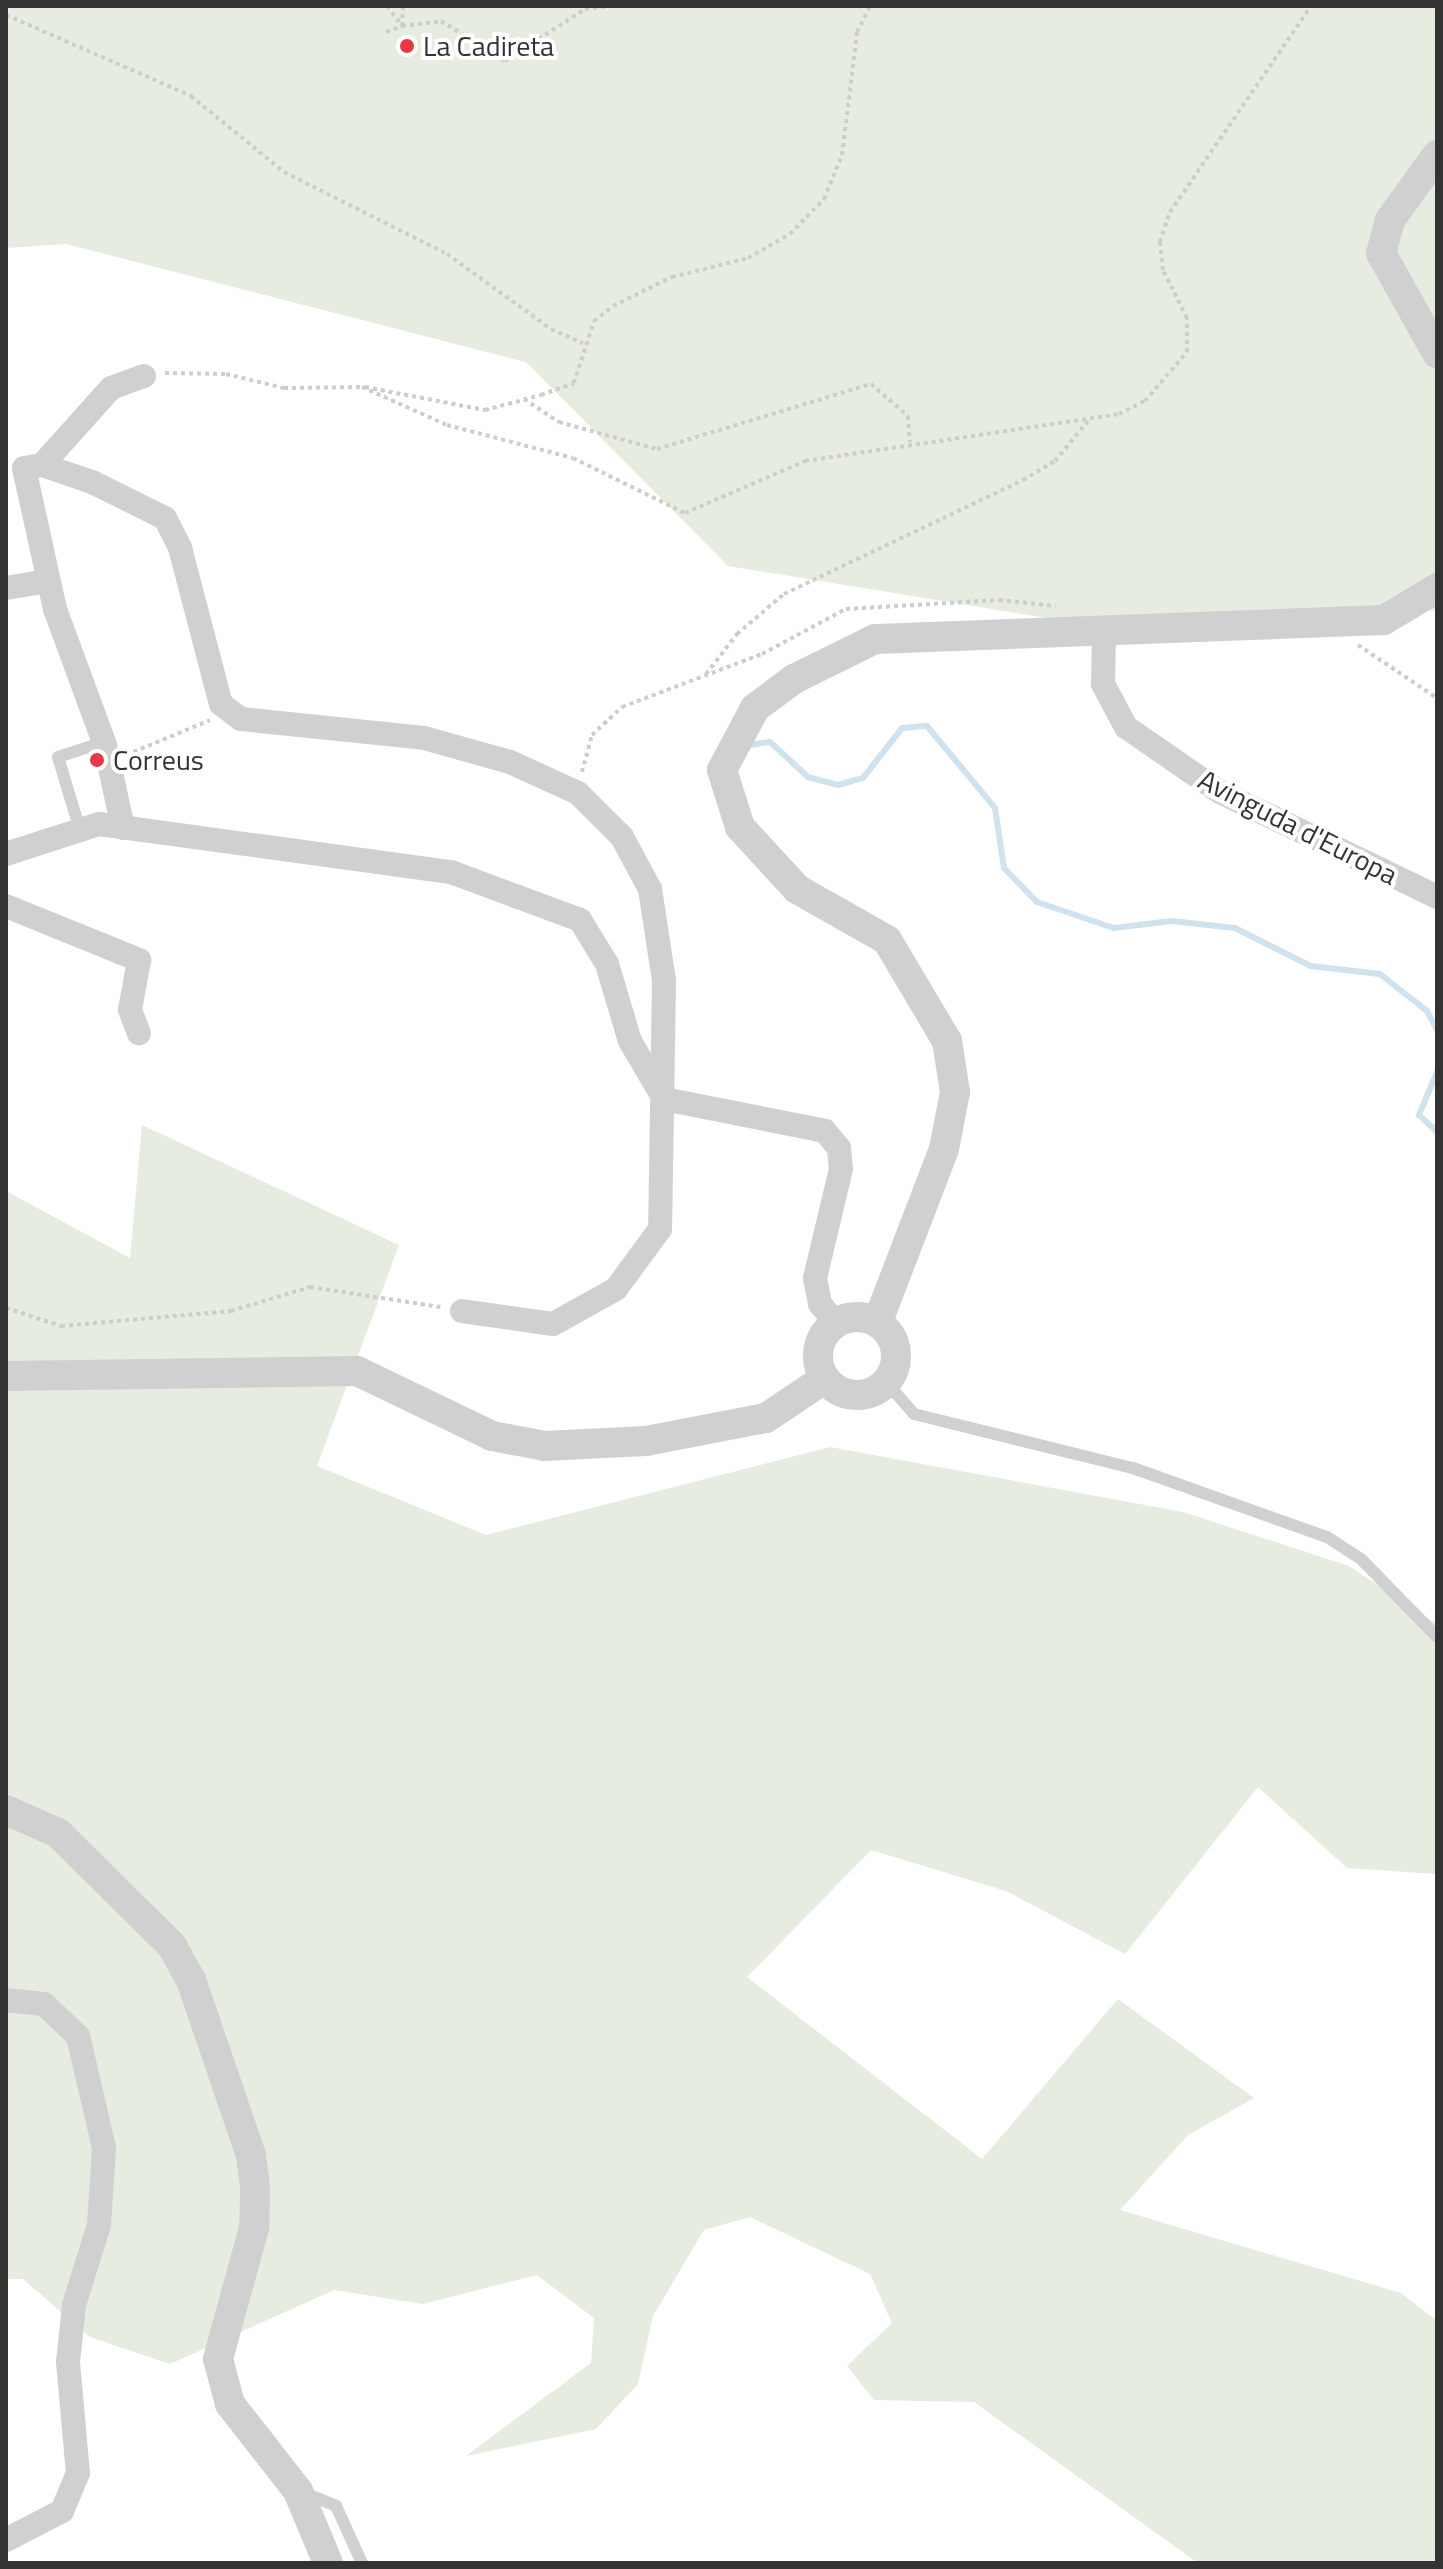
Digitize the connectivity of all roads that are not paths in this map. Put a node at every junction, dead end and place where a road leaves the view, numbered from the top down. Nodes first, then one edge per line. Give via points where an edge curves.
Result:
1 (1437, 155) edge
2 (1437, 353) edge
3 (144, 376) road end
4 (33, 467) junction
5 (48, 581) junction
6 (6, 588) edge
7 (1437, 588) edge
8 (1104, 632) junction
9 (107, 753) junction
10 (123, 828) junction
11 (80, 830) junction
12 (6, 854) edge
13 (1437, 897) edge
14 (6, 906) edge
15 (139, 1033) dead end
16 (664, 1099) junction
17 (462, 1311) road end
18 (878, 1321) junction
19 (835, 1322) junction
20 (6, 1376) edge
21 (824, 1379) junction
22 (887, 1383) junction
23 (1437, 1637) edge
24 (6, 1810) edge
25 (6, 2000) edge
26 (298, 2491) junction
27 (6, 2540) edge
28 (328, 2563) edge
29 (362, 2563) edge

1 - 2 street via 1390,220 1381,253
3 - 4 street via 111,388
4 - 5 street
4 - 16 street via 165,518 180,548 221,704 241,719 424,738 510,762 578,793 622,837 650,889 664,981
5 - 6 street
5 - 9 street
7 - 8 street via 1384,620
8 - 13 street, Avinguda d'Europa via 1103,684 1126,727 1220,792
8 - 18 street via 875,639 794,679 755,708 722,770 726,803 767,860 797,889 887,940 947,1041 955,1092 944,1149
9 - 10 street
9 - 11 lane via 58,757
10 - 11 street
10 - 16 street via 451,872 580,920 607,964 630,1041
11 - 12 street
14 - 15 street via 139,960 130,1010
16 - 17 street via 660,1229 616,1289 553,1324
16 - 19 street via 825,1131 839,1148 841,1169 815,1278 820,1304
18 - 19 street via 856,1316
18 - 22 street via 897,1350
19 - 21 street via 818,1349
20 - 21 street via 357,1371 492,1436 545,1446 646,1441 766,1418
21 - 22 street via 854,1396
22 - 23 lane via 914,1414 1133,1468 1327,1537 1361,1559
24 - 26 street via 58,1833 172,1946 191,1980 251,2155 255,2189 254,2228 218,2359 230,2404
25 - 27 street via 44,2004 78,2036 104,2148 99,2225 74,2305 68,2362 78,2473 62,2511
26 - 28 street
26 - 29 lane via 336,2506

